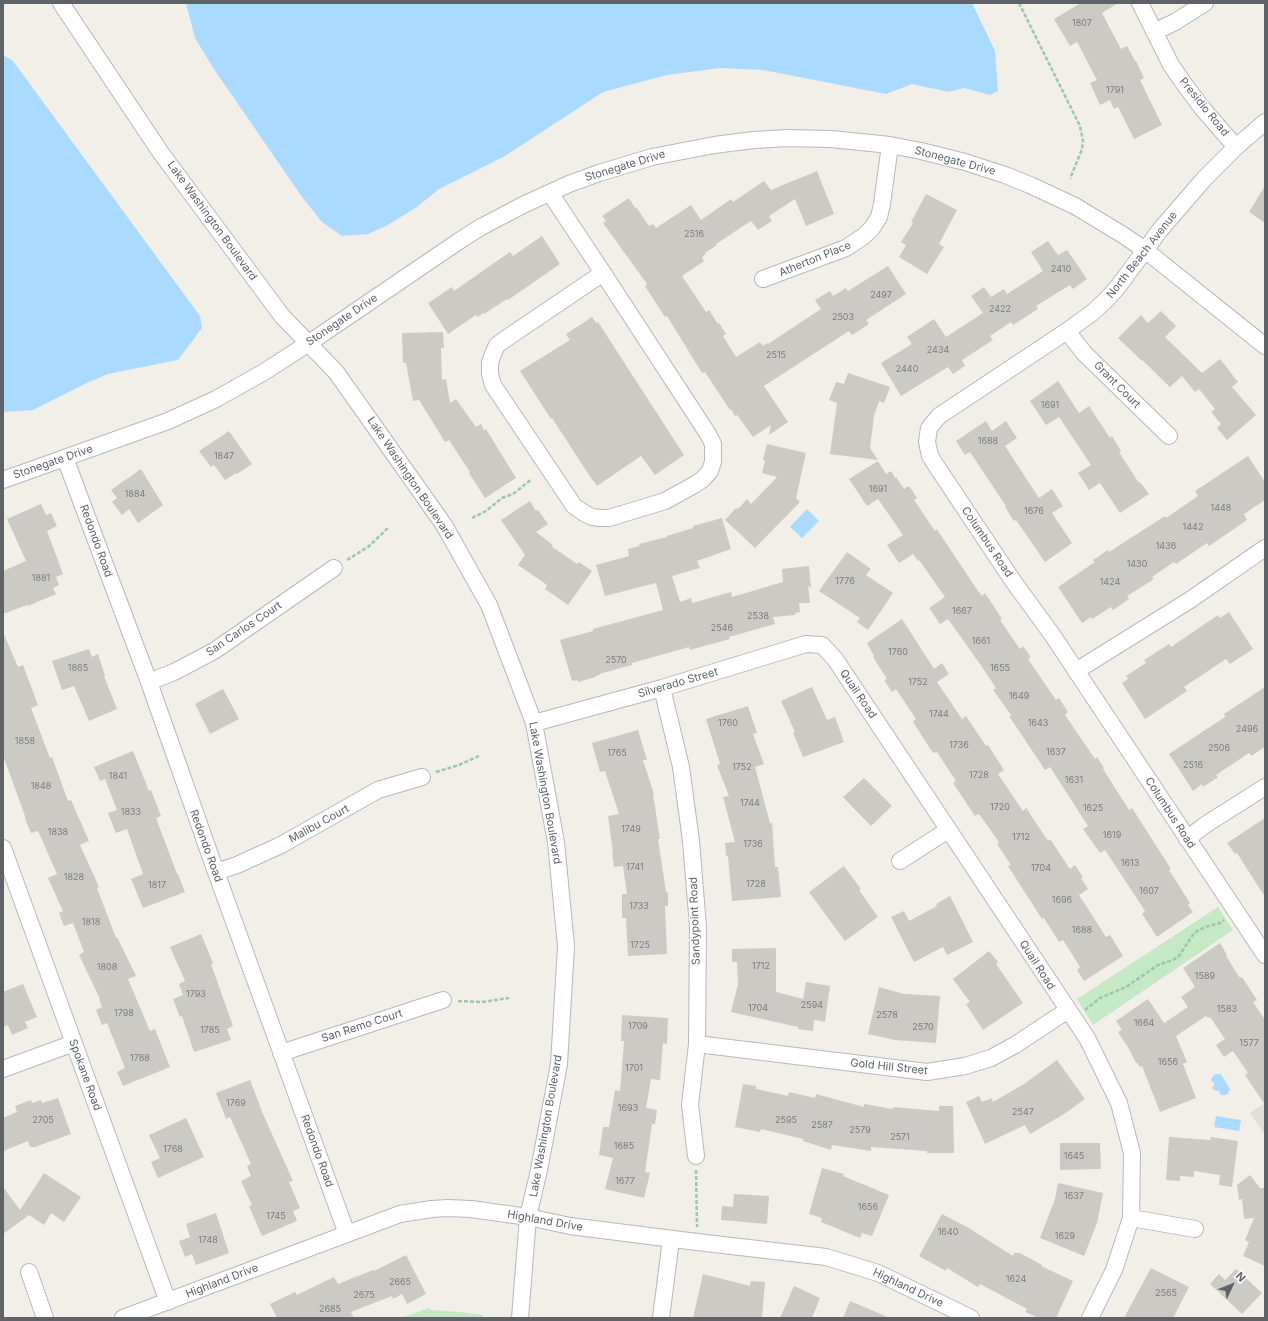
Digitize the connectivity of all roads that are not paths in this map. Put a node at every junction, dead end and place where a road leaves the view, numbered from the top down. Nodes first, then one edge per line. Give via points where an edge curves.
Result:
1 (61, 3) edge
2 (1140, 3) edge
3 (1206, 3) edge
4 (1154, 32) junction
5 (1265, 122) edge
6 (890, 145) junction
7 (1236, 147) junction
8 (550, 193) junction
9 (1145, 250) junction
10 (603, 273) junction
11 (763, 279) dead end
12 (1067, 331) junction
13 (309, 343) junction
14 (1265, 346) edge
15 (929, 428) joint
16 (1169, 436) dead end
17 (65, 458) junction
18 (3, 480) edge
19 (1265, 548) edge
20 (334, 568) road end
21 (822, 645) joint
22 (1076, 671) junction
23 (149, 682) junction
24 (662, 688) junction
25 (534, 723) junction
26 (422, 777) road end
27 (1265, 787) edge
28 (948, 830) junction
29 (1187, 839) junction
30 (3, 848) edge
31 (900, 862) dead end
32 (6, 866) edge
33 (216, 872) junction
34 (1265, 956) edge
35 (443, 1000) road end
36 (1070, 1014) junction
37 (74, 1043) junction
38 (697, 1044) junction
39 (281, 1053) junction
40 (3, 1069) edge
41 (696, 1156) road end
42 (528, 1217) junction
43 (1131, 1218) junction
44 (1195, 1229) dead end
45 (347, 1234) junction
46 (672, 1239) junction
47 (29, 1272) dead end
48 (168, 1302) junction
49 (948, 1313) edge
50 (45, 1318) edge
51 (123, 1318) edge
52 (520, 1318) edge
53 (661, 1318) edge
54 (971, 1318) edge
55 (1090, 1318) edge

1 - 13 street, Lake Washington Boulevard via 161,153 282,316
2 - 4 street, Presidio Road
3 - 4 street
4 - 7 street, Presidio Road via 1171,65 1191,94
5 - 7 street, North Beach Avenue
6 - 8 street, Stonegate Drive via 788,138 714,145 623,165
6 - 9 street, Stonegate Drive via 965,162 1030,185 1099,220
6 - 11 street, Atherton Place via 882,204 879,217 872,228 846,248
7 - 9 street, North Beach Avenue via 1204,179
8 - 10 street
8 - 13 street, Stonegate Drive via 481,227
9 - 12 street, North Beach Avenue via 1105,301
9 - 14 street, Stonegate Drive
10 - 10 street via 708,434 714,454 710,471 703,479 680,494 609,518 592,517 574,506 493,385 490,374 493,354 501,342
12 - 15 street, North Beach Avenue via 939,416
12 - 16 street, Grant Court via 1084,353
13 - 17 street, Stonegate Drive via 216,399 168,421
13 - 25 street, Lake Washington Boulevard via 336,372 444,525 489,605
15 - 22 street, Columbus Road via 926,442 930,456
17 - 18 street, Stonegate Drive
17 - 23 street, Redondo Road
19 - 22 street via 1190,600
20 - 23 street, San Carlos Court via 214,651
21 - 24 street, Silverado Street via 806,644
21 - 28 street, Quail Road via 835,659
22 - 29 street, Columbus Road
23 - 33 street, Redondo Road
24 - 25 street, Silverado Street
24 - 38 street, Sandypoint Road via 681,767 691,841 698,927
25 - 42 street, Lake Washington Boulevard via 556,842 566,946 559,1064
26 - 33 street, Malibu Court via 378,790 281,845
27 - 29 street
28 - 31 street
28 - 36 street, Quail Road
29 - 34 street, Columbus Road
30 - 32 street, Spokane Road
32 - 37 street, Spokane Road
33 - 39 street, Redondo Road
35 - 39 street, San Remo Court
36 - 38 street, Gold Hill Street via 991,1058 965,1066 927,1072
36 - 43 street, Quail Road via 1087,1038 1120,1103 1132,1153
37 - 40 street
37 - 48 street, Spokane Road
38 - 41 street, Sandypoint Road via 690,1105
39 - 45 street, Redondo Road
42 - 45 street, Highland Drive via 472,1209 432,1209 400,1214
42 - 46 street, Highland Drive via 570,1226
42 - 52 street, Lake Washington Boulevard
43 - 44 street
43 - 55 street, Quail Road via 1114,1270
45 - 48 street, Highland Drive
46 - 49 street, Highland Drive via 826,1257 878,1273
46 - 53 street
47 - 50 street
48 - 51 street, Highland Drive
49 - 54 street, Highland Drive

